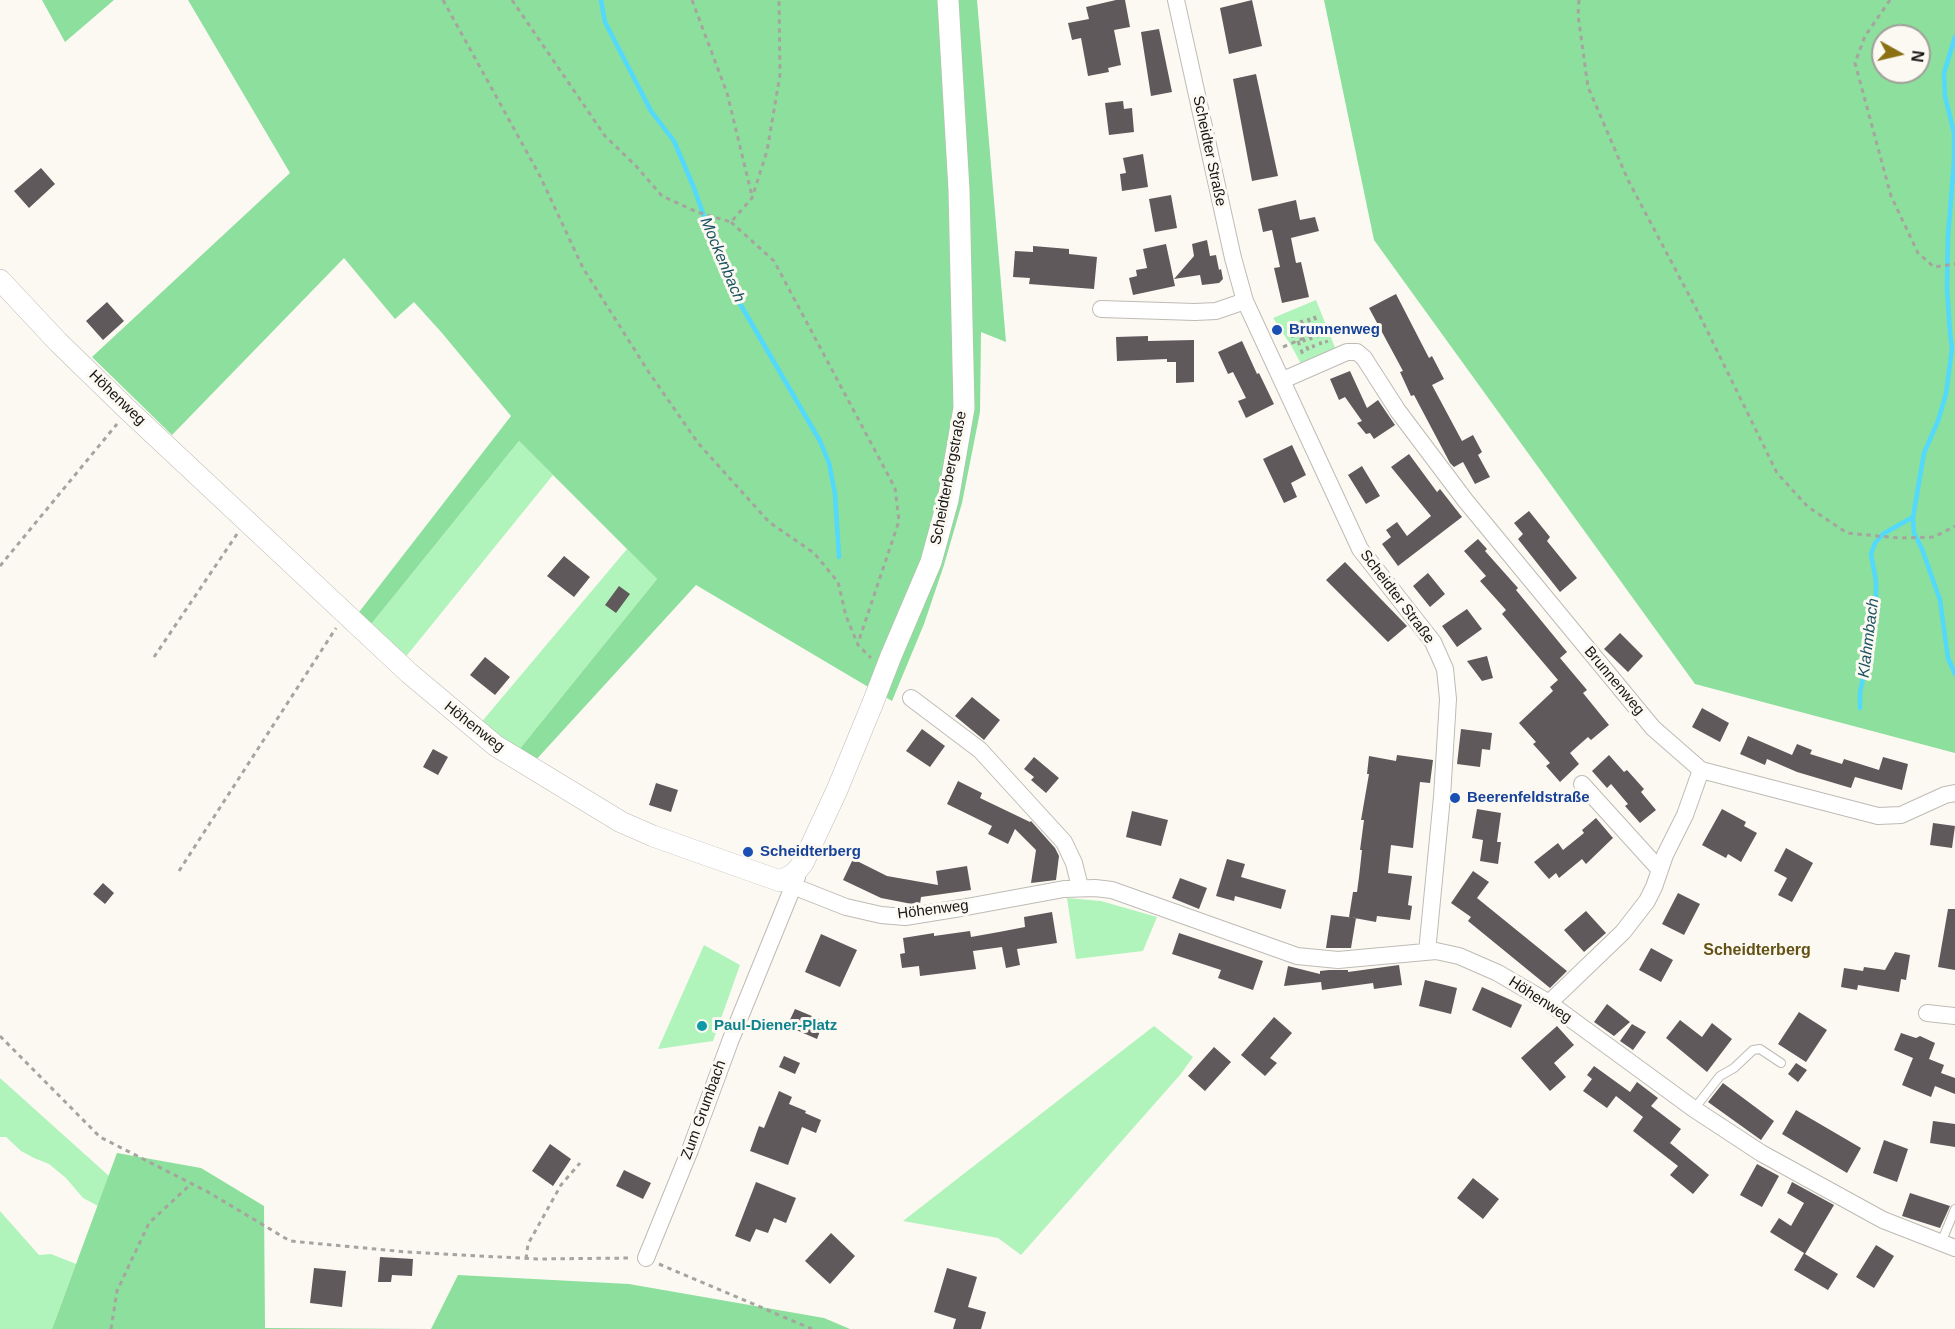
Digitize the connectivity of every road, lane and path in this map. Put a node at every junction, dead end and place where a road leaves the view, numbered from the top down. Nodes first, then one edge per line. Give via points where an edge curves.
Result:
1 (443, 0) edge
2 (512, 0) edge
3 (692, 0) edge
4 (779, 0) edge
5 (948, 0) edge
6 (1176, 0) edge
7 (1579, 0) edge
8 (1890, 0) edge
9 (752, 198) junction
10 (731, 222) junction
11 (1955, 264) edge
12 (0, 280) edge
13 (1245, 301) junction
14 (1101, 309) dead end
15 (1314, 316) dead end
16 (1308, 318) dead end
17 (1301, 320) dead end
18 (1295, 322) dead end
19 (1288, 325) dead end
20 (1317, 333) junction
21 (1303, 339) junction
22 (1290, 344) dead end
23 (1327, 344) dead end
24 (1321, 347) dead end
25 (1315, 350) dead end
26 (1309, 352) dead end
27 (1303, 355) dead end
28 (1283, 380) junction
29 (128, 410) junction
30 (246, 522) junction
31 (1955, 526) edge
32 (0, 566) edge
33 (345, 615) junction
34 (858, 645) junction
35 (154, 657) dead end
36 (882, 658) junction
37 (911, 698) dead end
38 (1701, 770) junction
39 (1582, 784) dead end
40 (1955, 793) edge
41 (1660, 870) junction
42 (179, 871) dead end
43 (786, 884) junction
44 (1080, 887) junction
45 (1427, 952) junction
46 (1549, 1003) junction
47 (1927, 1013) dead end
48 (1955, 1016) edge
49 (0, 1036) edge
50 (1781, 1064) dead end
51 (1694, 1109) junction
52 (580, 1163) dead end
53 (192, 1183) junction
54 (1955, 1209) edge
55 (1948, 1245) edge
56 (526, 1258) junction
57 (646, 1258) junction
58 (111, 1329) edge
59 (812, 1329) edge

1 - 34 path via 540,176 583,268 648,371 698,443 769,522 814,553 838,582
2 - 10 path via 605,136 663,196
3 - 9 path via 727,93
4 - 9 path via 780,75 767,151
5 - 36 street, Scheidterbergstraße via 959,190 964,408 948,500 931,562
6 - 13 street, Scheidter Straße
7 - 31 path via 1588,87 1628,180 1777,473 1808,507 1847,533 1934,537
8 - 11 path via 1865,36 1855,63 1891,196 1918,253 1934,267
9 - 10 path
10 - 34 path via 774,261 895,488 899,521
12 - 29 street, Höhenweg
13 - 14 street via 1216,311
13 - 28 street, Scheidter Straße
15 - 20 path
16 - 20 path
17 - 21 path
18 - 21 path
19 - 21 path
20 - 21 path
20 - 23 path via 1323,330
20 - 24 path
21 - 22 path
21 - 25 path
21 - 26 path
21 - 27 path
28 - 38 street, Brunnenweg via 1347,352 1357,352 1364,358 1398,411 1465,500 1653,728
28 - 45 street, Scheidter Straße via 1360,549 1433,642 1445,669 1448,699 1442,797
29 - 30 street, Höhenweg
29 - 32 path
30 - 33 street, Höhenweg
30 - 35 path
33 - 42 path
33 - 43 street, Höhenweg via 472,728 526,765 621,822
34 - 36 path
36 - 43 street, Scheidterbergstraße, bridge via 872,705 837,789 803,863
37 - 44 street via 980,750 1064,842
38 - 40 street, Brunnenweg via 1878,816 1900,814
38 - 41 street
39 - 41 street
41 - 46 street via 1647,902 1623,933
43 - 44 street, Höhenweg via 846,907 905,917
43 - 57 street, Zum Grumbach via 690,1150
44 - 45 street, Höhenweg via 1112,891 1296,956 1338,960
45 - 46 street, Höhenweg via 1465,958
46 - 51 street, Höhenweg
47 - 48 street
49 - 53 path via 100,1137
50 - 51 lane via 1760,1049 1753,1050 1720,1076
51 - 55 street, Höhenweg via 1761,1153 1883,1220
52 - 56 path via 561,1185 528,1244
53 - 56 path via 290,1241
53 - 58 path via 149,1223 117,1291
54 - 55 lane
56 - 57 path
57 - 59 path

